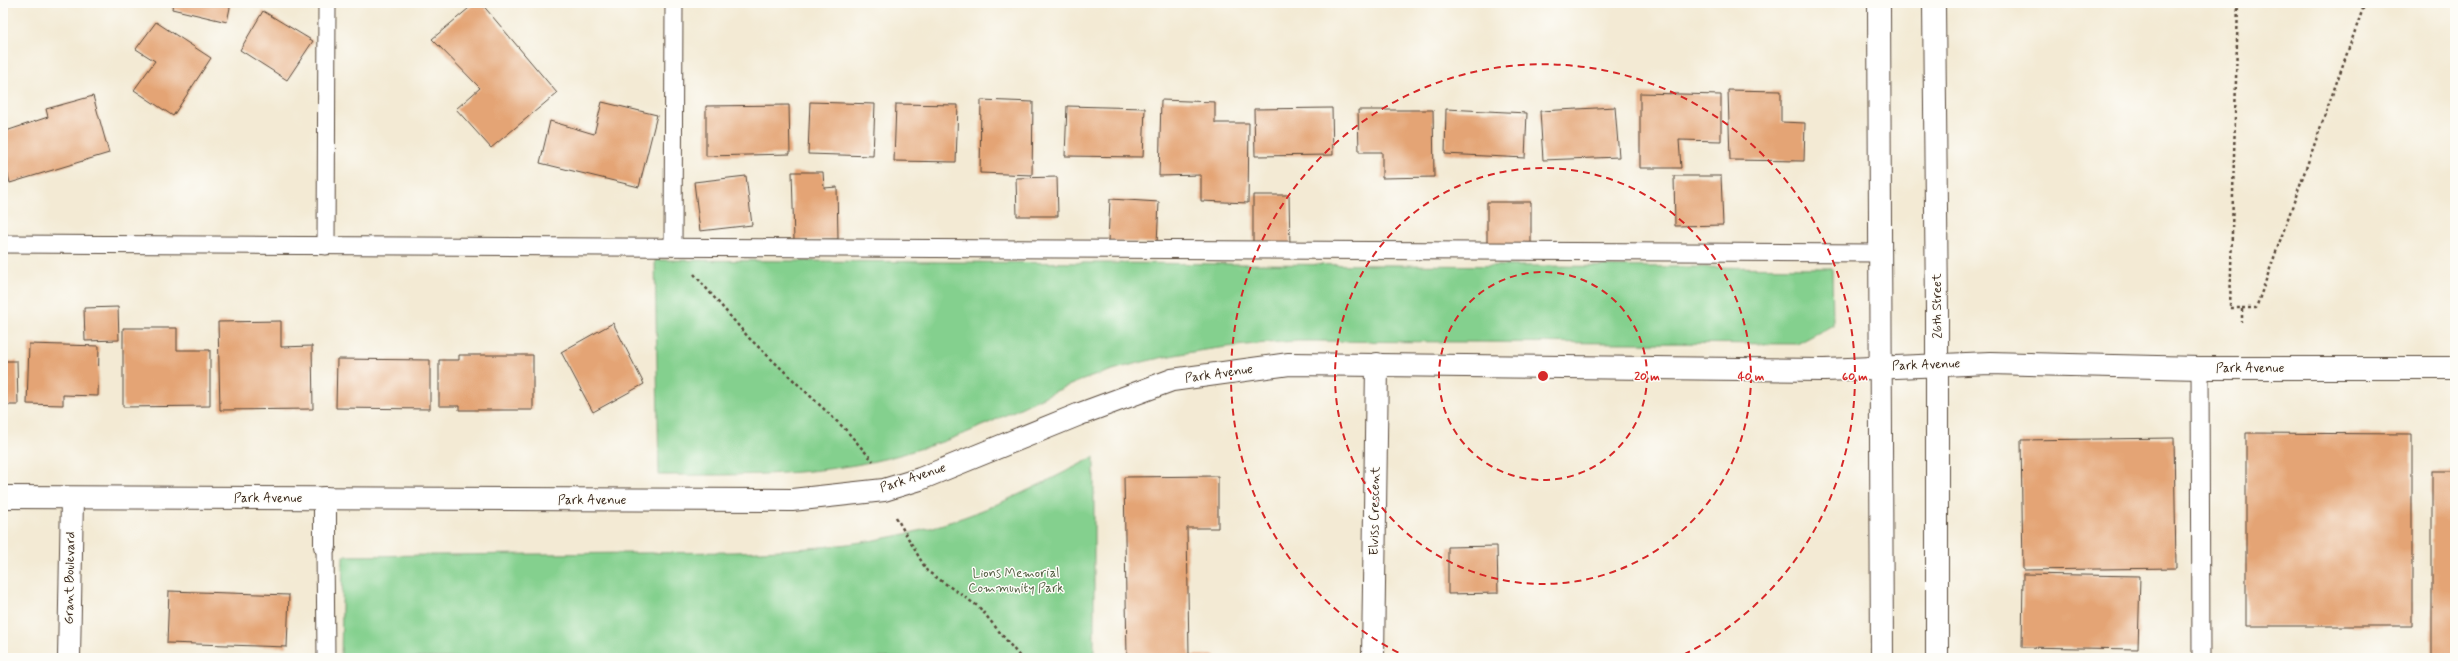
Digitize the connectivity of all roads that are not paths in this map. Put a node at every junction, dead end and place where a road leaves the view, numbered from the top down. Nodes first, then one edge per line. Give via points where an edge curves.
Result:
1 (328, 3) edge
2 (674, 3) edge
3 (1879, 3) edge
4 (1934, 3) edge
5 (3, 244) edge
6 (326, 246) junction
7 (673, 247) junction
8 (1881, 253) junction
9 (1376, 364) junction
10 (1937, 365) junction
11 (1882, 367) junction
12 (2200, 368) junction
13 (2455, 368) edge
14 (3, 497) edge
15 (72, 498) junction
16 (325, 498) junction
17 (325, 546) joint
18 (69, 658) edge
19 (326, 658) edge
20 (1373, 658) edge
21 (1882, 658) edge
22 (1937, 658) edge
23 (2201, 658) edge

1 - 6 lane
2 - 7 lane
3 - 8 street
4 - 10 street, 26th Street
5 - 6 lane
6 - 7 lane
7 - 8 lane
8 - 11 street
9 - 11 street, Park Avenue via 1825,370
9 - 16 street, Park Avenue via 1289,364 1172,380 920,479 884,490 775,501
9 - 20 street, Elviss Crescent
10 - 11 street, Park Avenue
10 - 12 street, Park Avenue via 1990,363
10 - 22 street, 26th Street
11 - 21 street
12 - 13 street, Park Avenue
12 - 23 lane
14 - 15 street, Park Avenue
15 - 16 street, Park Avenue
15 - 18 street, Grant Boulevard
16 - 17 street
17 - 19 lane

